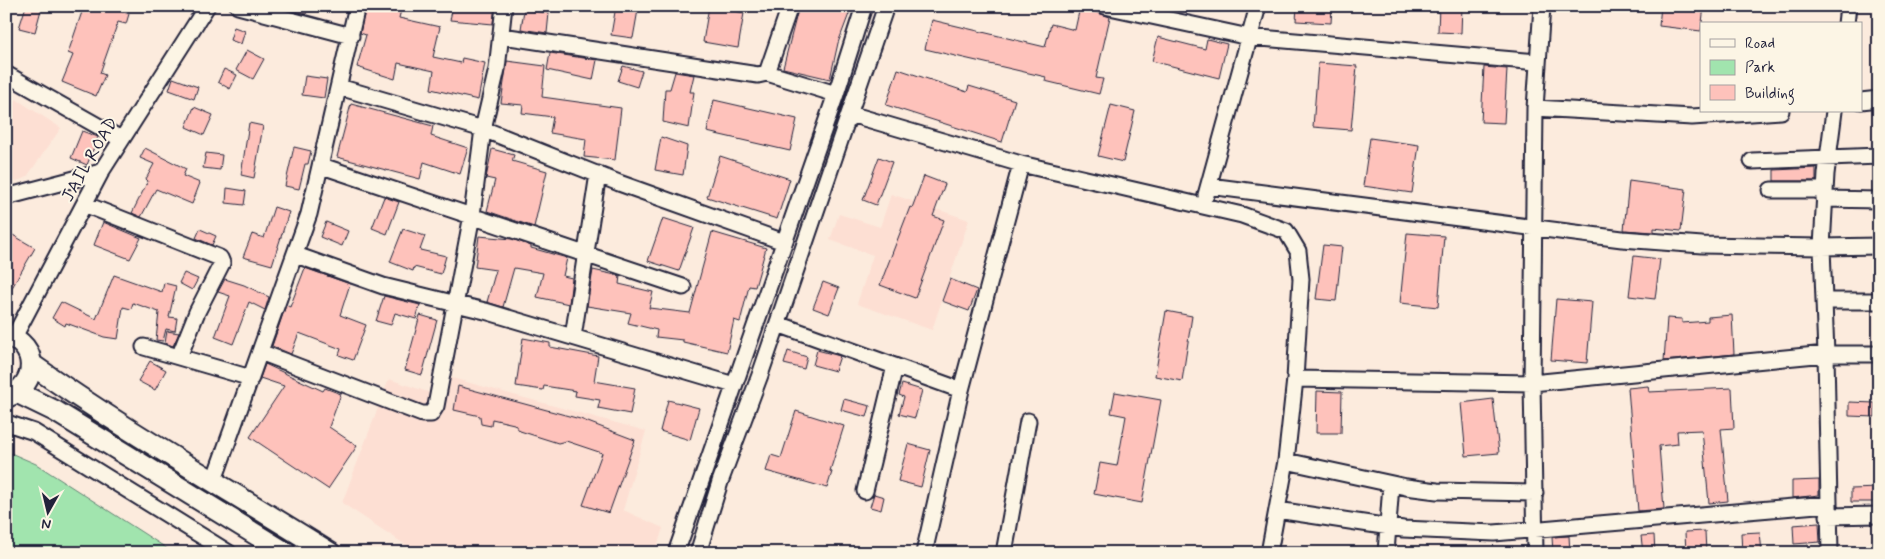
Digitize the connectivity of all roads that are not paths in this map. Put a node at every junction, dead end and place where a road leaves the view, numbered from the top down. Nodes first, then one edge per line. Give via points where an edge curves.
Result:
1 (208, 6) edge
2 (238, 6) edge
3 (357, 6) edge
4 (504, 6) edge
5 (790, 6) edge
6 (864, 6) edge
7 (886, 6) edge
8 (1105, 6) edge
9 (1258, 6) edge
10 (1542, 6) edge
11 (1848, 6) edge
12 (1846, 22) edge
13 (351, 36) junction
14 (502, 36) junction
15 (1249, 37) junction
16 (1537, 62) junction
17 (767, 73) junction
18 (6, 74) edge
19 (339, 88) junction
20 (836, 94) junction
21 (1879, 100) edge
22 (1862, 101) edge
23 (1535, 108) junction
24 (1766, 112) edge
25 (1834, 112) edge
26 (850, 114) junction
27 (483, 129) junction
28 (121, 139) junction
29 (1879, 156) edge
30 (1828, 159) junction
31 (1752, 161) dead end
32 (1021, 164) junction
33 (322, 166) junction
34 (101, 172) junction
35 (598, 174) junction
36 (1208, 186) junction
37 (1770, 190) dead end
38 (1825, 194) junction
39 (6, 198) edge
40 (1879, 200) edge
41 (84, 204) junction
42 (1202, 205) junction
43 (472, 216) junction
44 (1534, 229) junction
45 (784, 242) junction
46 (1879, 246) edge
47 (1822, 247) junction
48 (296, 255) junction
49 (587, 255) junction
50 (683, 287) dead end
51 (1824, 301) junction
52 (1879, 301) edge
53 (456, 305) junction
54 (778, 324) junction
55 (10, 336) edge
56 (573, 337) junction
57 (144, 346) dead end
58 (260, 352) junction
59 (1826, 354) junction
60 (1879, 354) edge
61 (179, 357) junction
62 (31, 364) junction
63 (895, 366) junction
64 (251, 378) junction
65 (1295, 379) junction
66 (1532, 383) junction
67 (734, 385) junction
68 (961, 390) junction
69 (12, 396) edge
70 (1028, 422) dead end
71 (6, 425) edge
72 (1286, 461) junction
73 (213, 483) junction
74 (1391, 484) junction
75 (865, 491) dead end
76 (1535, 493) junction
77 (1277, 510) junction
78 (1828, 510) junction
79 (1879, 515) edge
80 (1388, 527) junction
81 (1534, 530) junction
82 (229, 553) edge
83 (286, 553) edge
84 (330, 553) edge
85 (676, 553) edge
86 (698, 553) edge
87 (924, 553) edge
88 (1004, 553) edge
89 (1269, 553) edge
90 (1386, 553) edge
91 (1535, 553) edge
92 (1830, 553) edge

1 - 28 street, JAIL ROAD
2 - 13 street
3 - 13 street
4 - 14 street
5 - 17 street
6 - 20 street
7 - 26 street
8 - 15 street
9 - 15 street
10 - 16 street
11 - 12 street
13 - 19 street
14 - 17 street
14 - 27 street
15 - 16 street
15 - 36 street
16 - 23 street
17 - 20 street
18 - 28 street
19 - 27 street
19 - 33 street
20 - 45 street
21 - 22 street
23 - 24 street via 1692,117
23 - 44 street
25 - 30 street
26 - 32 street
26 - 54 street
27 - 35 street
27 - 43 street
28 - 34 street, JAIL ROAD
29 - 30 street
30 - 31 street
30 - 38 street
32 - 42 street
32 - 68 street
33 - 43 street
33 - 48 street
34 - 39 street
34 - 41 street, JAIL ROAD
35 - 45 street
35 - 49 street
36 - 42 street
36 - 44 street
37 - 38 street
38 - 40 street
38 - 47 street
41 - 55 street, JAIL ROAD
41 - 61 street via 220,258 220,270 204,296
42 - 65 street via 1264,221 1286,231 1293,240 1298,251 1301,279
43 - 49 street
43 - 53 street
44 - 47 street via 1702,245
44 - 66 street
45 - 67 street
46 - 47 street
47 - 51 street
48 - 53 street via 383,286
48 - 58 street
49 - 50 street
49 - 56 street
51 - 52 street
51 - 59 street
53 - 56 street via 484,310
53 - 58 street via 436,406 431,414 422,414
54 - 63 street
54 - 86 street via 720,482
55 - 62 main road via 29,354
56 - 67 street
57 - 61 street
58 - 64 street
59 - 60 street
59 - 66 street
59 - 78 street
61 - 64 street
62 - 69 main road via 28,380
62 - 73 main road
63 - 68 street
63 - 75 street
64 - 73 street
65 - 66 street
65 - 72 street
66 - 76 street
67 - 85 street
68 - 87 street
69 - 83 main road via 55,411
70 - 88 street
71 - 82 street via 34,432
72 - 74 street
72 - 77 street
73 - 84 main road
74 - 76 street via 1437,491
74 - 80 street
76 - 81 street
77 - 80 street
77 - 89 street
78 - 79 street
78 - 81 street
78 - 92 street
80 - 81 street via 1454,532
80 - 90 street
81 - 91 street

